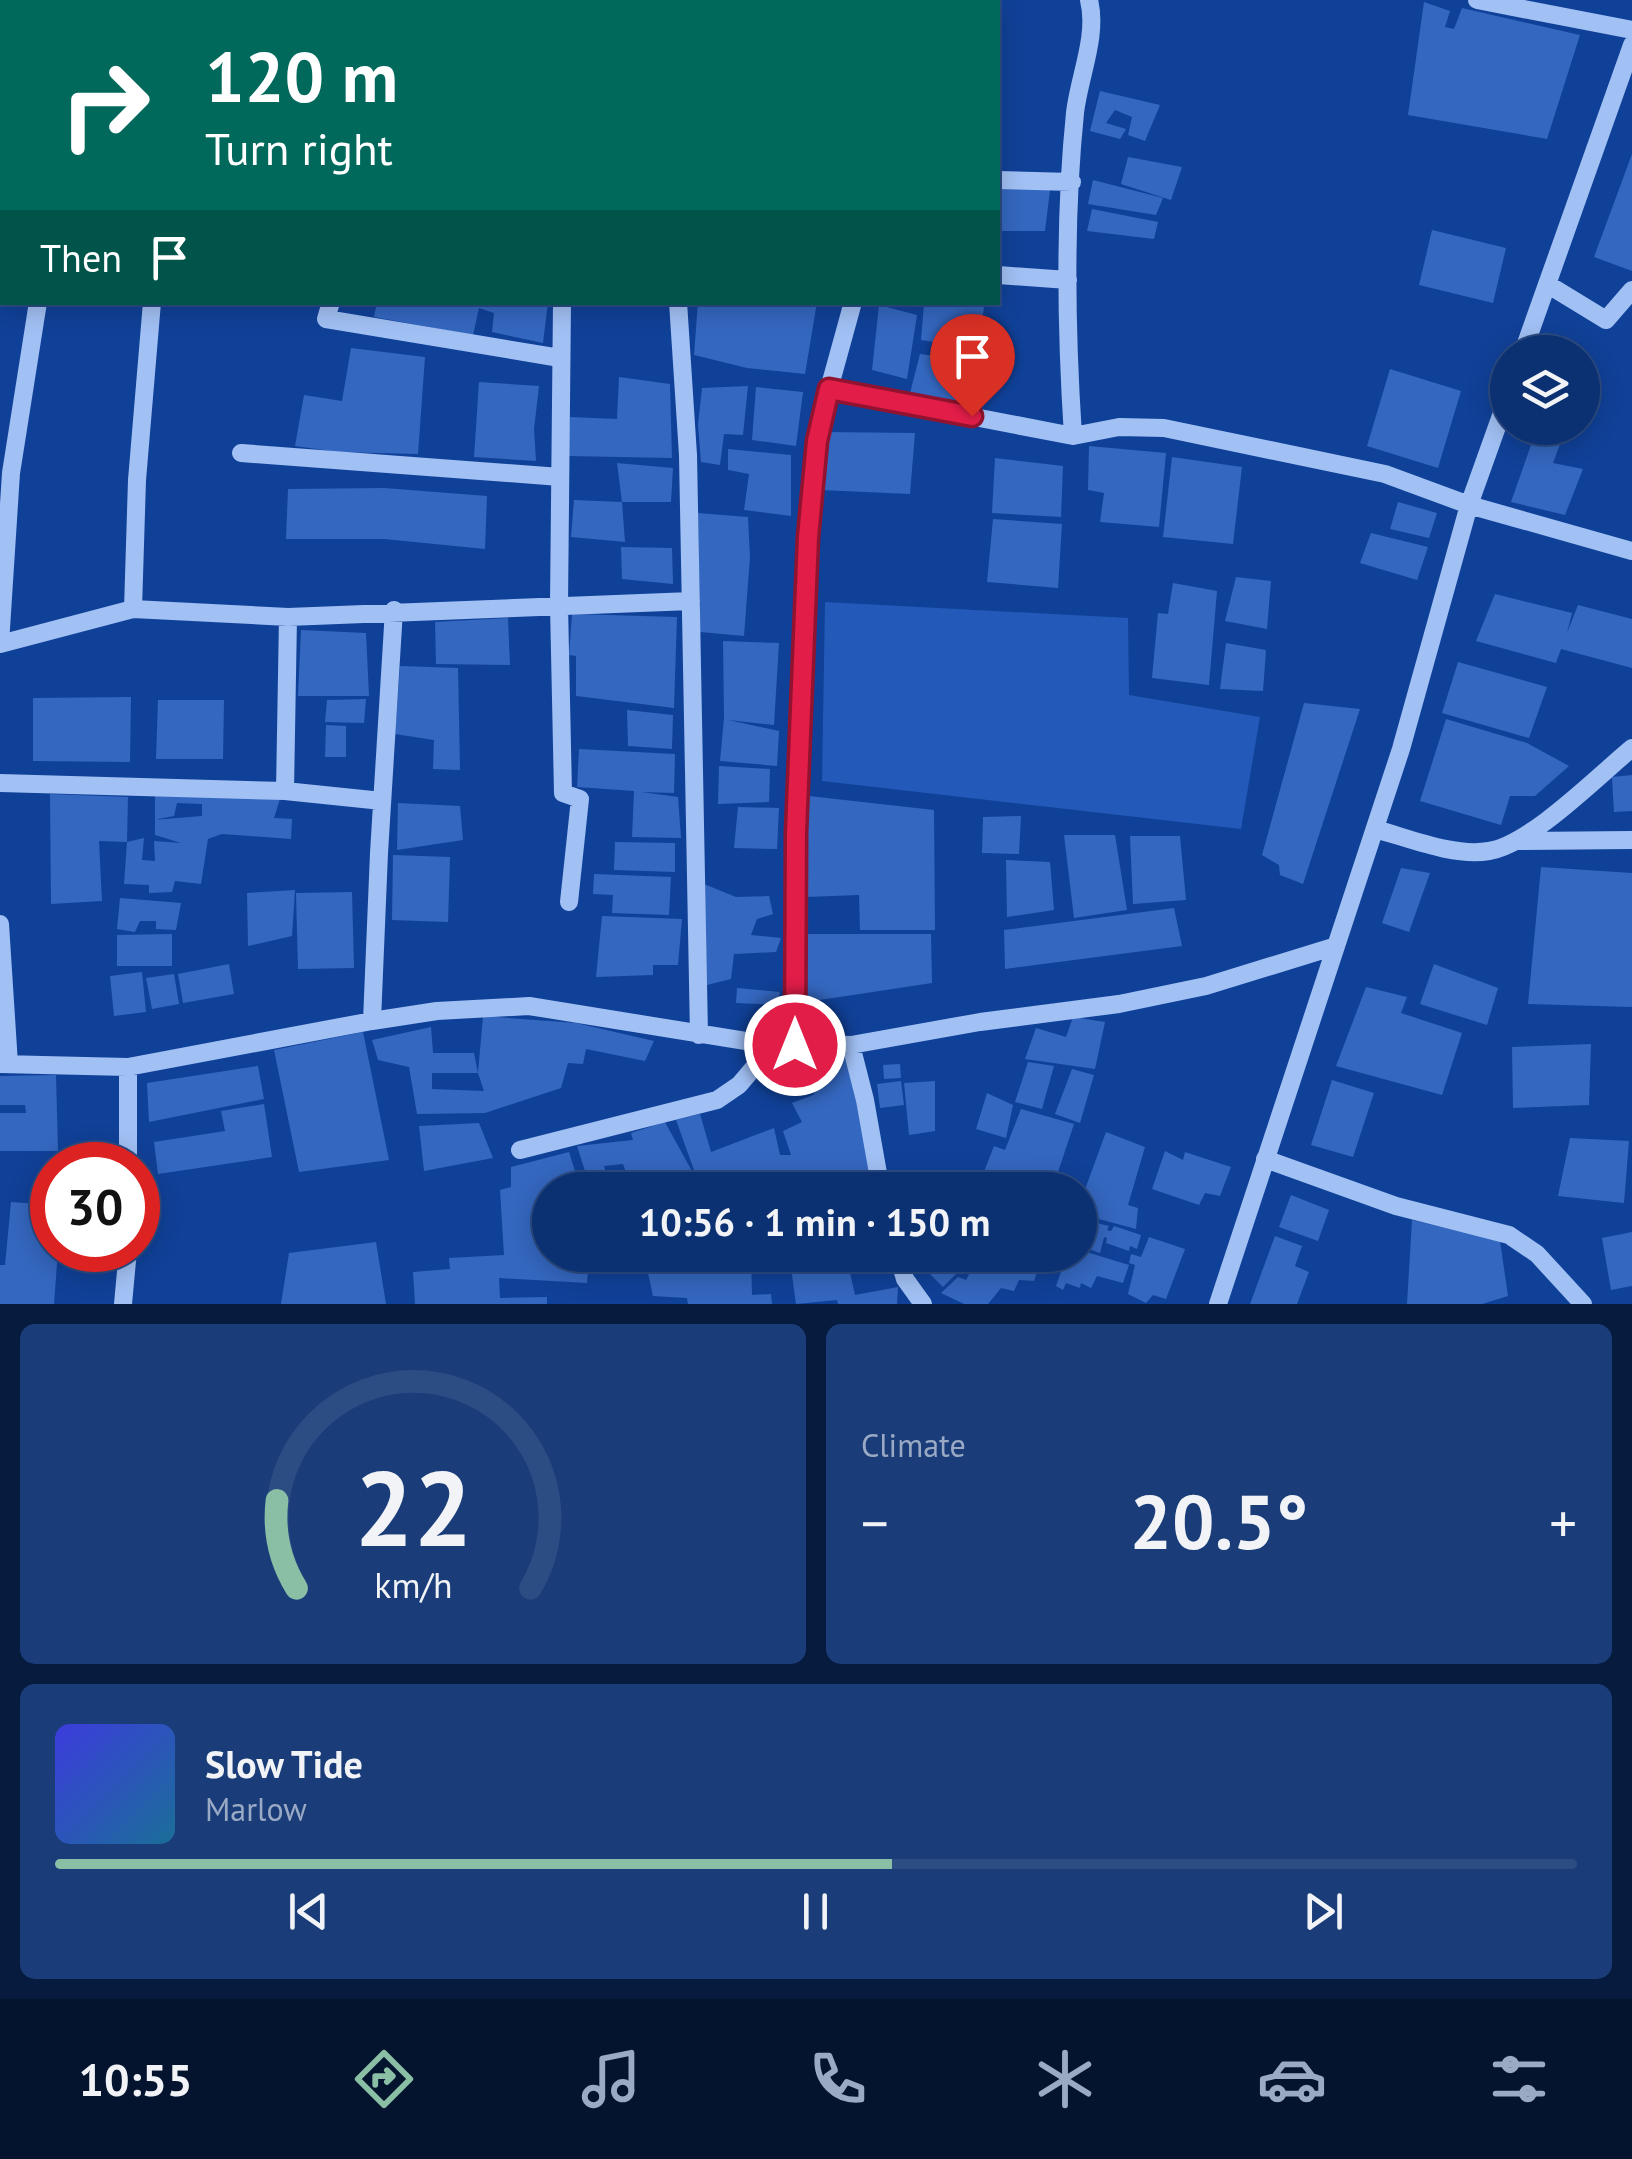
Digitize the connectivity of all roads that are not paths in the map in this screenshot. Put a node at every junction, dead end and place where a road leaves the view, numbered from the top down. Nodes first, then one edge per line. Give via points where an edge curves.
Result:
1 (1089, 0) edge
2 (1478, 0) edge
3 (1632, 30) edge
4 (1632, 45) edge
5 (1000, 180) edge
6 (1072, 182) junction
7 (1000, 275) edge
8 (1068, 280) junction
9 (1547, 284) junction
10 (1632, 290) edge
11 (38, 305) edge
12 (152, 305) edge
13 (330, 305) edge
14 (562, 305) edge
15 (678, 305) edge
16 (852, 305) edge
17 (1529, 335) edge
18 (560, 358) junction
19 (829, 389) junction
20 (1073, 436) junction
21 (1490, 445) edge
22 (240, 454) dead end
23 (560, 477) junction
24 (1468, 505) junction
25 (1632, 550) edge
26 (691, 602) junction
27 (559, 605) junction
28 (134, 610) junction
29 (394, 610) junction
30 (288, 617) junction
31 (0, 644) edge
32 (1632, 748) edge
33 (0, 783) edge
34 (285, 791) junction
35 (382, 801) junction
36 (1375, 828) junction
37 (1632, 840) edge
38 (1520, 841) junction
39 (569, 902) dead end
40 (0, 924) edge
41 (1336, 946) junction
42 (372, 1021) junction
43 (698, 1035) junction
44 (774, 1044) junction
45 (795, 1045) junction
46 (851, 1045) junction
47 (5, 1064) edge
48 (128, 1067) junction
49 (128, 1142) edge
50 (520, 1150) dead end
51 (1265, 1159) junction
52 (878, 1172) edge
53 (126, 1272) edge
54 (903, 1272) edge
55 (124, 1304) edge
56 (923, 1304) edge
57 (1218, 1304) edge
58 (1583, 1304) edge

1 - 6 street via 1093,16
2 - 3 street
4 - 9 street
5 - 6 street
6 - 8 street
7 - 8 street
8 - 20 street
9 - 10 street via 1606,320
9 - 17 street
11 - 31 street via 11,473
12 - 28 street
13 - 18 street via 326,319
14 - 18 street
15 - 26 street
16 - 19 street
18 - 23 street
19 - 20 street
19 - 45 street via 808,537
20 - 24 street via 1164,428 1385,474
21 - 24 street
22 - 23 street
23 - 27 street
24 - 25 street
24 - 36 street
26 - 27 street
26 - 43 street
27 - 29 street
27 - 39 street via 563,793 580,799
28 - 30 street
28 - 31 street
29 - 30 street
29 - 35 street
30 - 34 street
32 - 38 street
33 - 34 street
34 - 35 street
35 - 42 street
36 - 38 street via 1488,852
36 - 41 street
37 - 38 street
40 - 47 street
41 - 46 street via 1206,986 1119,1004
41 - 51 street
42 - 43 street via 529,1006
42 - 48 street
43 - 44 street
44 - 45 street
44 - 50 street via 717,1100
45 - 46 street
46 - 52 street
47 - 48 street
48 - 49 street
51 - 57 street
51 - 58 street via 1396,1206 1509,1235 1538,1254
53 - 55 street
54 - 56 street

